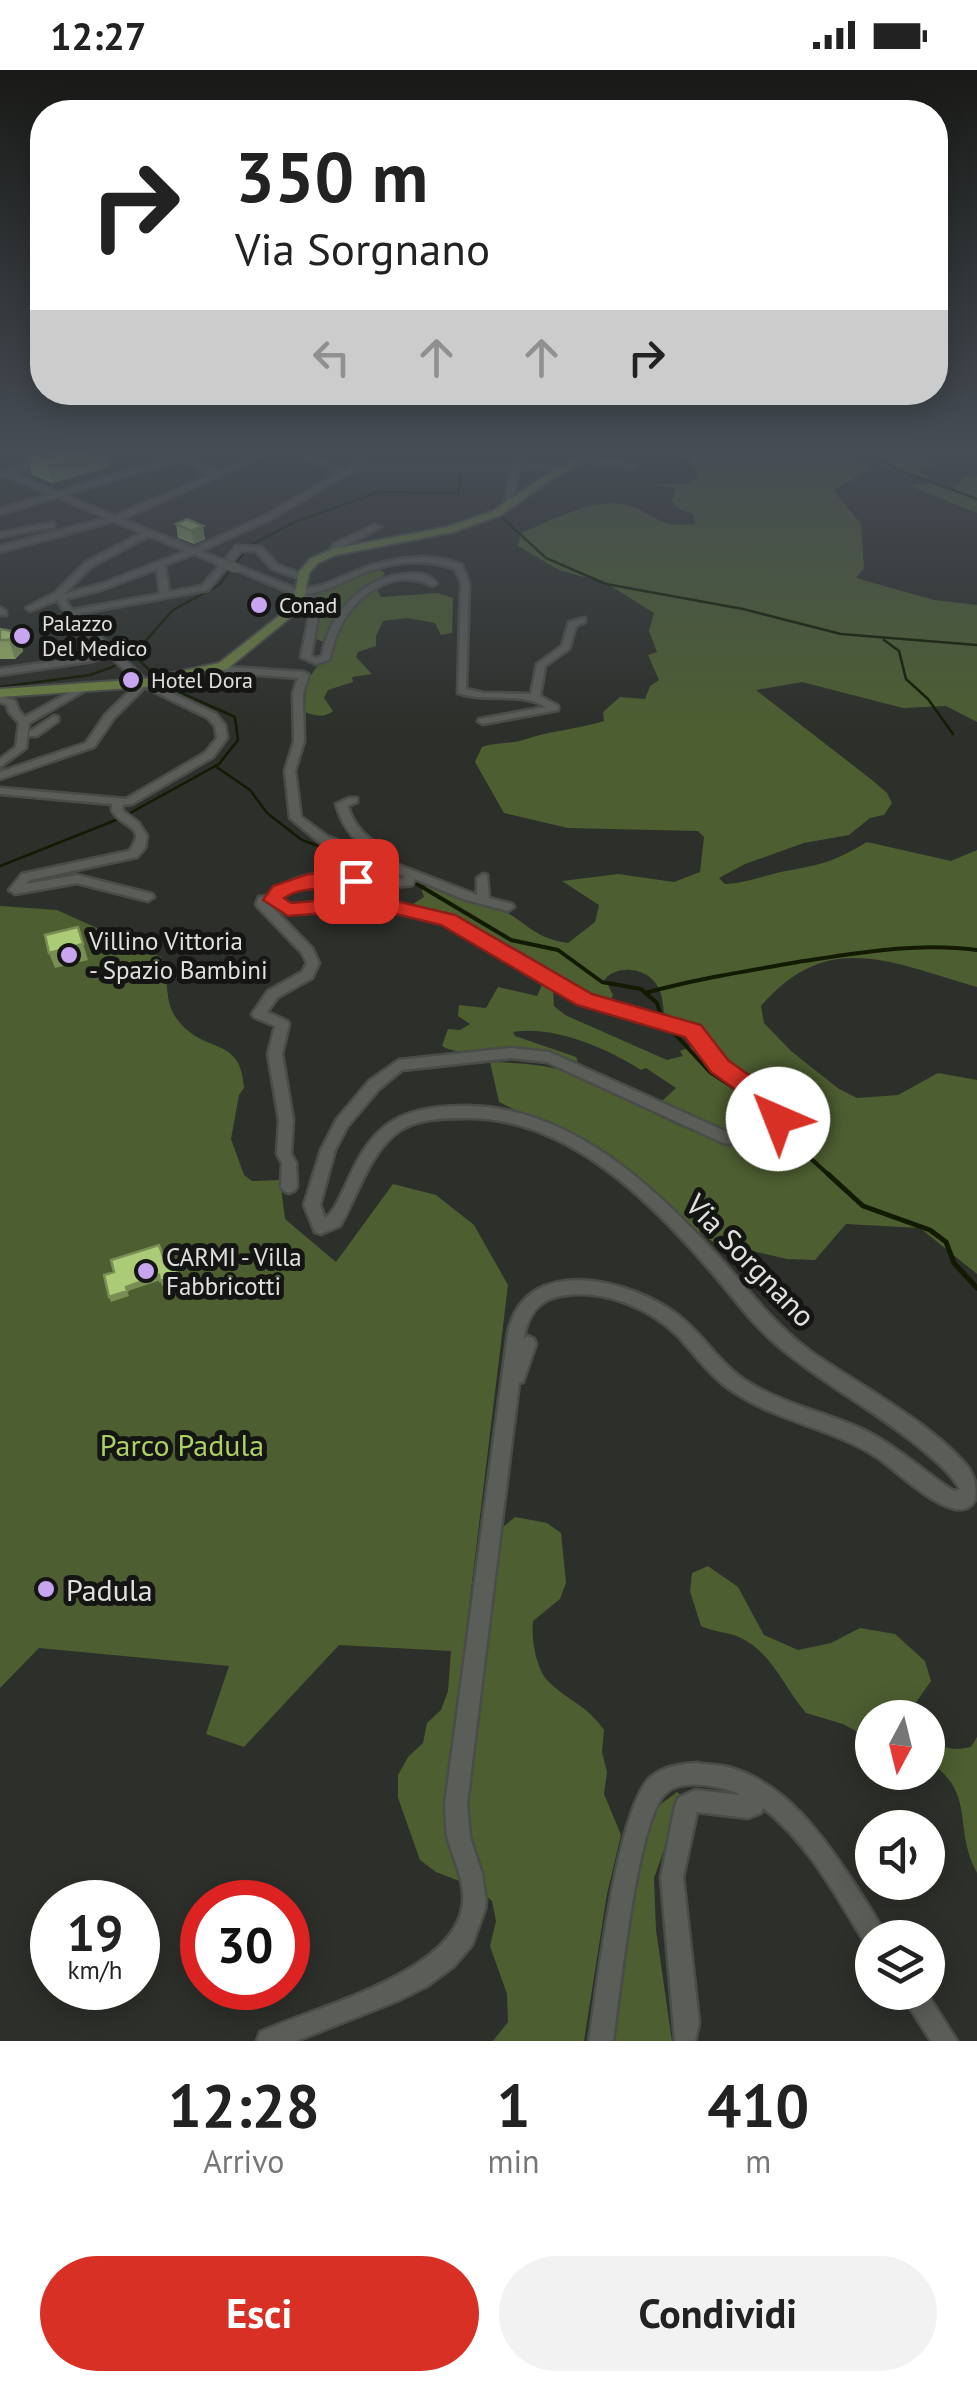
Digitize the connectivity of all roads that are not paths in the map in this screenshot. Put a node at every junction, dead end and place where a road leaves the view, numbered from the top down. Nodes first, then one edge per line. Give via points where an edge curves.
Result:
1 (127, 544) edge
2 (177, 544) edge
3 (214, 544) edge
4 (341, 544) edge
5 (375, 544) edge
6 (195, 552) junction
7 (332, 552) junction
8 (161, 564) junction
9 (227, 564) junction
10 (304, 577) junction
11 (434, 584) dead end
12 (164, 590) junction
13 (301, 595) junction
14 (58, 597) junction
15 (30, 608) dead end
16 (70, 613) junction
17 (582, 620) dead end
18 (113, 653) junction
19 (212, 670) junction
20 (0, 672) edge
21 (149, 679) junction
22 (86, 686) junction
23 (123, 689) junction
24 (0, 696) edge
25 (535, 698) junction
26 (54, 719) dead end
27 (484, 721) dead end
28 (24, 722) junction
29 (29, 739) junction
30 (0, 764) edge
31 (0, 776) edge
32 (0, 792) edge
33 (353, 800) dead end
34 (118, 808) junction
35 (134, 822) joint
36 (357, 834) junction
37 (385, 845) dead end
38 (409, 873) junction
39 (483, 878) dead end
40 (148, 897) dead end
41 (484, 899) junction
42 (273, 900) junction
43 (508, 907) dead end
44 (289, 1188) dead end
45 (528, 1344) dead end
46 (511, 1385) junction
47 (751, 1789) junction
48 (861, 1920) edge
49 (924, 2010) edge
50 (685, 2036) dead end
51 (269, 2041) edge
52 (601, 2041) edge
53 (945, 2041) edge

1 - 14 street via 89,564
2 - 6 street
3 - 6 street
4 - 7 street
5 - 7 main road
6 - 8 street
6 - 9 street
7 - 10 main road via 307,566
8 - 12 street
8 - 14 street
9 - 10 street via 238,549 258,549 275,567
9 - 12 street via 205,588
9 - 13 street
10 - 13 main road
11 - 13 street via 423,576 372,587 338,620 326,658 316,661 306,657 318,600
12 - 16 street
13 - 19 main road via 258,642
13 - 25 street via 379,566 450,563 465,577 461,692
14 - 15 street
14 - 16 street
16 - 18 street
17 - 25 street via 572,624 566,647 538,665
18 - 20 street
18 - 21 street
19 - 21 main road
19 - 38 street via 304,676 290,771 296,818 323,839
21 - 23 main road
21 - 34 street via 212,716 222,738 209,755
22 - 23 main road
22 - 24 main road
22 - 28 street
23 - 31 street via 90,745
24 - 28 street
25 - 27 street via 554,708
26 - 29 street
28 - 29 street
29 - 30 street
32 - 34 street
33 - 36 street via 342,808
34 - 35 street
35 - 40 street via 142,838 133,854 26,877 15,890 76,879
36 - 37 street
36 - 38 street
38 - 41 street
38 - 42 street via 408,882 396,883 308,880 280,890
39 - 41 street
41 - 43 street
42 - 44 street via 262,904 314,963 308,974 272,994 259,1014 282,1024 274,1054
42 - 46 street, Via Sorgnano via 288,910 375,902 448,920 584,999 693,1031 720,1066 775,1106 774,1127 741,1139 549,1057 511,1053 410,1062 389,1070 342,1123 312,1205 320,1227 336,1221 364,1161 404,1120 486,1109 536,1124 597,1156 640,1190 782,1340 892,1415 964,1476 971,1490 967,1499 952,1500 857,1436 772,1405 730,1381 675,1322 620,1294 562,1288 532,1301 518,1329
45 - 46 street
46 - 51 street, Via Sorgnano via 456,1804 474,1909 441,1962 404,1988
47 - 48 street via 783,1808
47 - 50 street via 748,1807 695,1801 686,1806 678,1831 672,1877
47 - 52 street via 703,1774 669,1778 655,1788 636,1829
49 - 53 street

